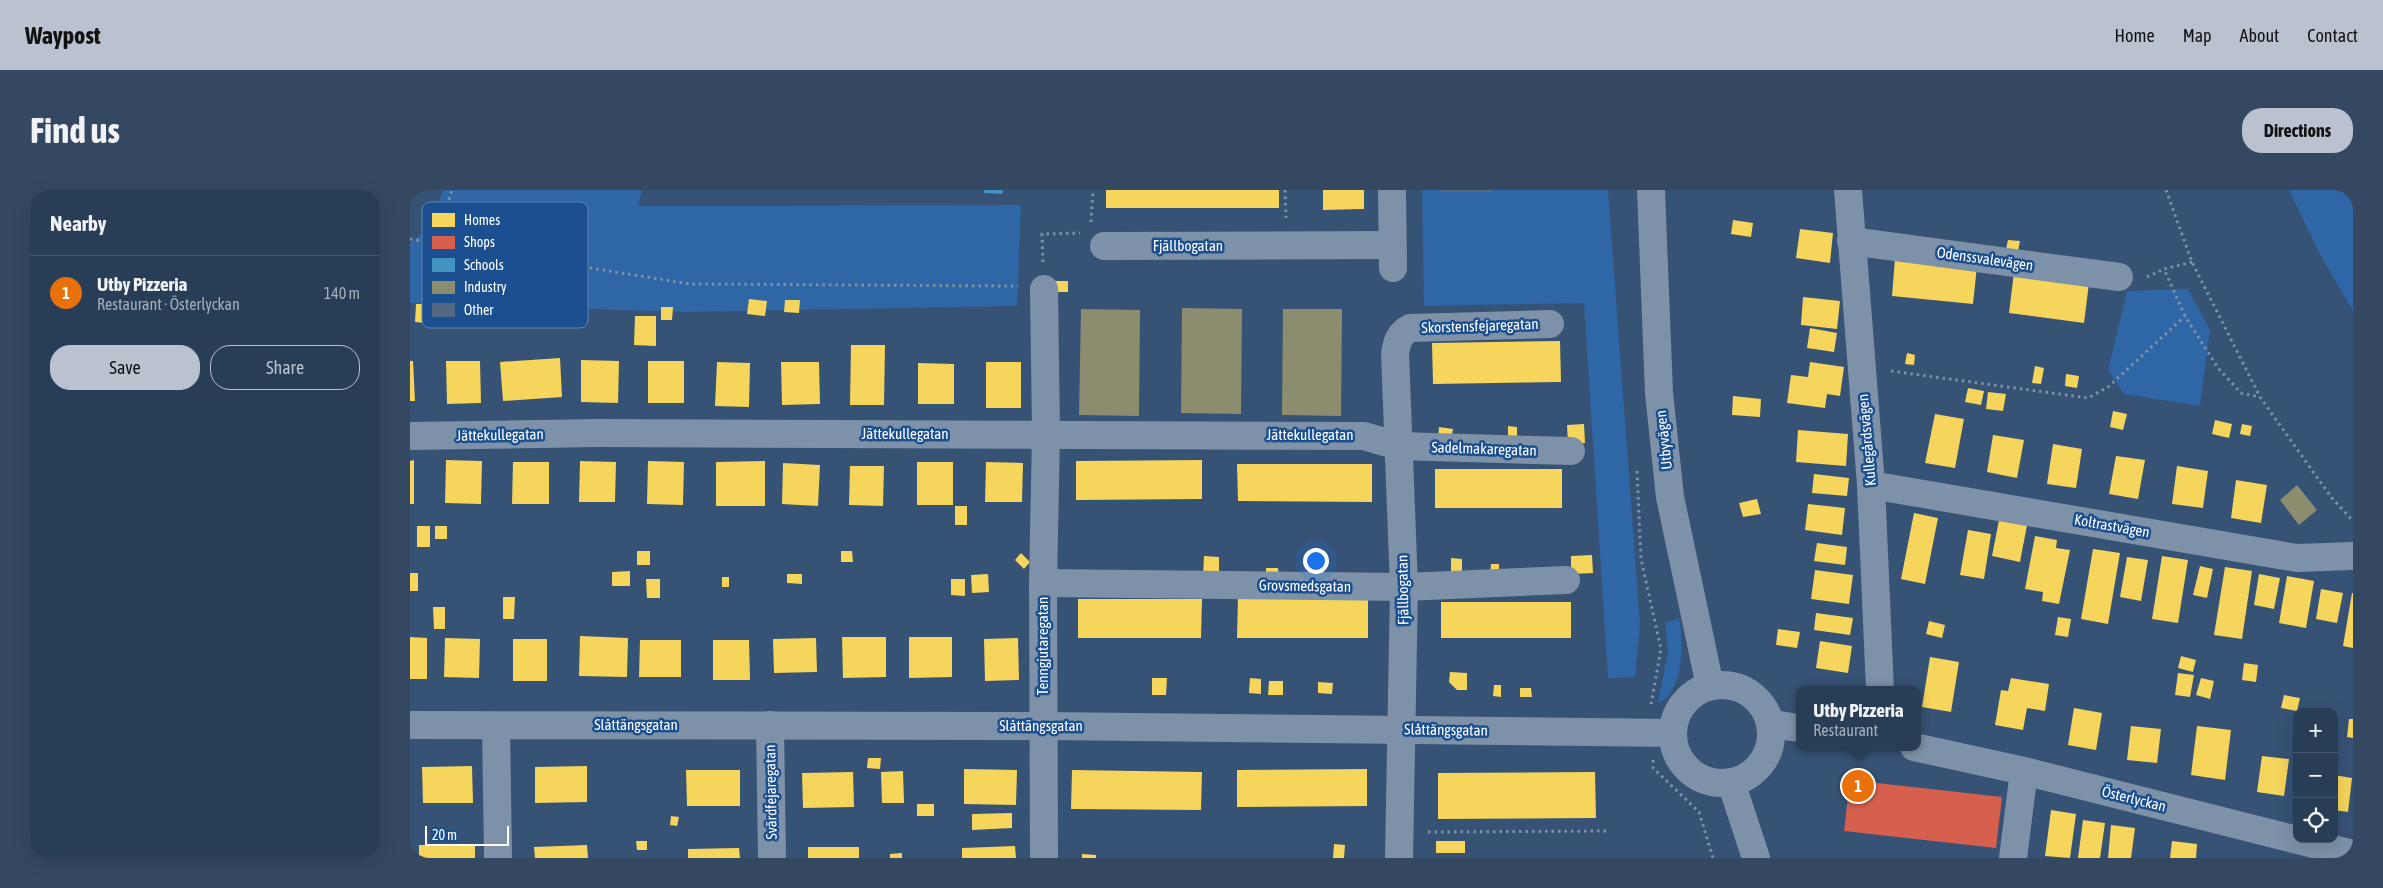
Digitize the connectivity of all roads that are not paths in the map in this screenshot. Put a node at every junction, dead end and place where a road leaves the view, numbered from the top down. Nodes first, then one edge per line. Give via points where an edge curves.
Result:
1 (1392, 190) edge
2 (1652, 190) edge
3 (1848, 190) edge
4 (1097, 240) road end
5 (1851, 241) junction
6 (2119, 278) dead end
7 (1044, 289) road end
8 (1550, 324) dead end
9 (1410, 328) joint
10 (1046, 434) junction
11 (410, 436) edge
12 (1398, 446) junction
13 (1571, 452) dead end
14 (1871, 485) junction
15 (2353, 556) edge
16 (1566, 580) dead end
17 (1043, 583) junction
18 (1404, 587) junction
19 (1710, 686) junction
20 (1880, 686) edge
21 (1771, 724) junction
22 (410, 725) edge
23 (770, 725) junction
24 (496, 726) junction
25 (1043, 726) junction
26 (1796, 728) edge
27 (1403, 729) junction
28 (1673, 733) junction
29 (1921, 749) edge
30 (2024, 771) junction
31 (1731, 782) junction
32 (2291, 848) edge
33 (2353, 854) edge
34 (498, 858) edge
35 (772, 858) edge
36 (1044, 858) edge
37 (1399, 858) edge
38 (1756, 858) edge
39 (2013, 858) edge

1 - 4 street, Fjällbogatan via 1392,257
2 - 19 street, Utbyvägen via 1659,393 1669,487
3 - 5 street, Kullegårdsvägen
5 - 6 street, Odenssvalevägen
5 - 14 street, Kullegårdsvägen
7 - 10 street, Tenngjutaregatan
8 - 9 street, Skorstensfejaregatan
9 - 12 street, Fjällbogatan via 1399,337 1395,353
10 - 11 street, Jättekullegatan
10 - 12 street, Jättekullegatan via 1364,436
10 - 17 street, Tenngjutaregatan
12 - 13 street, Sadelmakaregatan
12 - 18 street, Fjällbogatan
14 - 15 street, Koltrastvägen via 2297,558
14 - 20 street, Kullegårdsvägen
16 - 18 street, Grovsmedsgatan
17 - 18 street, Grovsmedsgatan
17 - 25 street, Tenngjutaregatan
18 - 27 street, Fjällbogatan
19 - 21 street via 1721,684 1744,689 1761,703
19 - 28 street via 1693,694 1680,707
21 - 26 street
21 - 31 street via 1772,735 1766,756 1752,773
22 - 24 street, Slåttängsgatan
23 - 24 street, Slåttängsgatan
23 - 25 street, Slåttängsgatan
23 - 35 street, Svärdfejaregatan
24 - 34 street
25 - 27 street, Slåttängsgatan
25 - 36 street, Tenngjutaregatan
27 - 28 street, Slåttängsgatan
27 - 37 street, Fjällbogatan
28 - 31 street via 1678,755 1691,772 1710,782
29 - 30 street, Österlyckan
30 - 32 street, Österlyckan
30 - 39 street
31 - 38 street
32 - 33 street, Österlyckan

